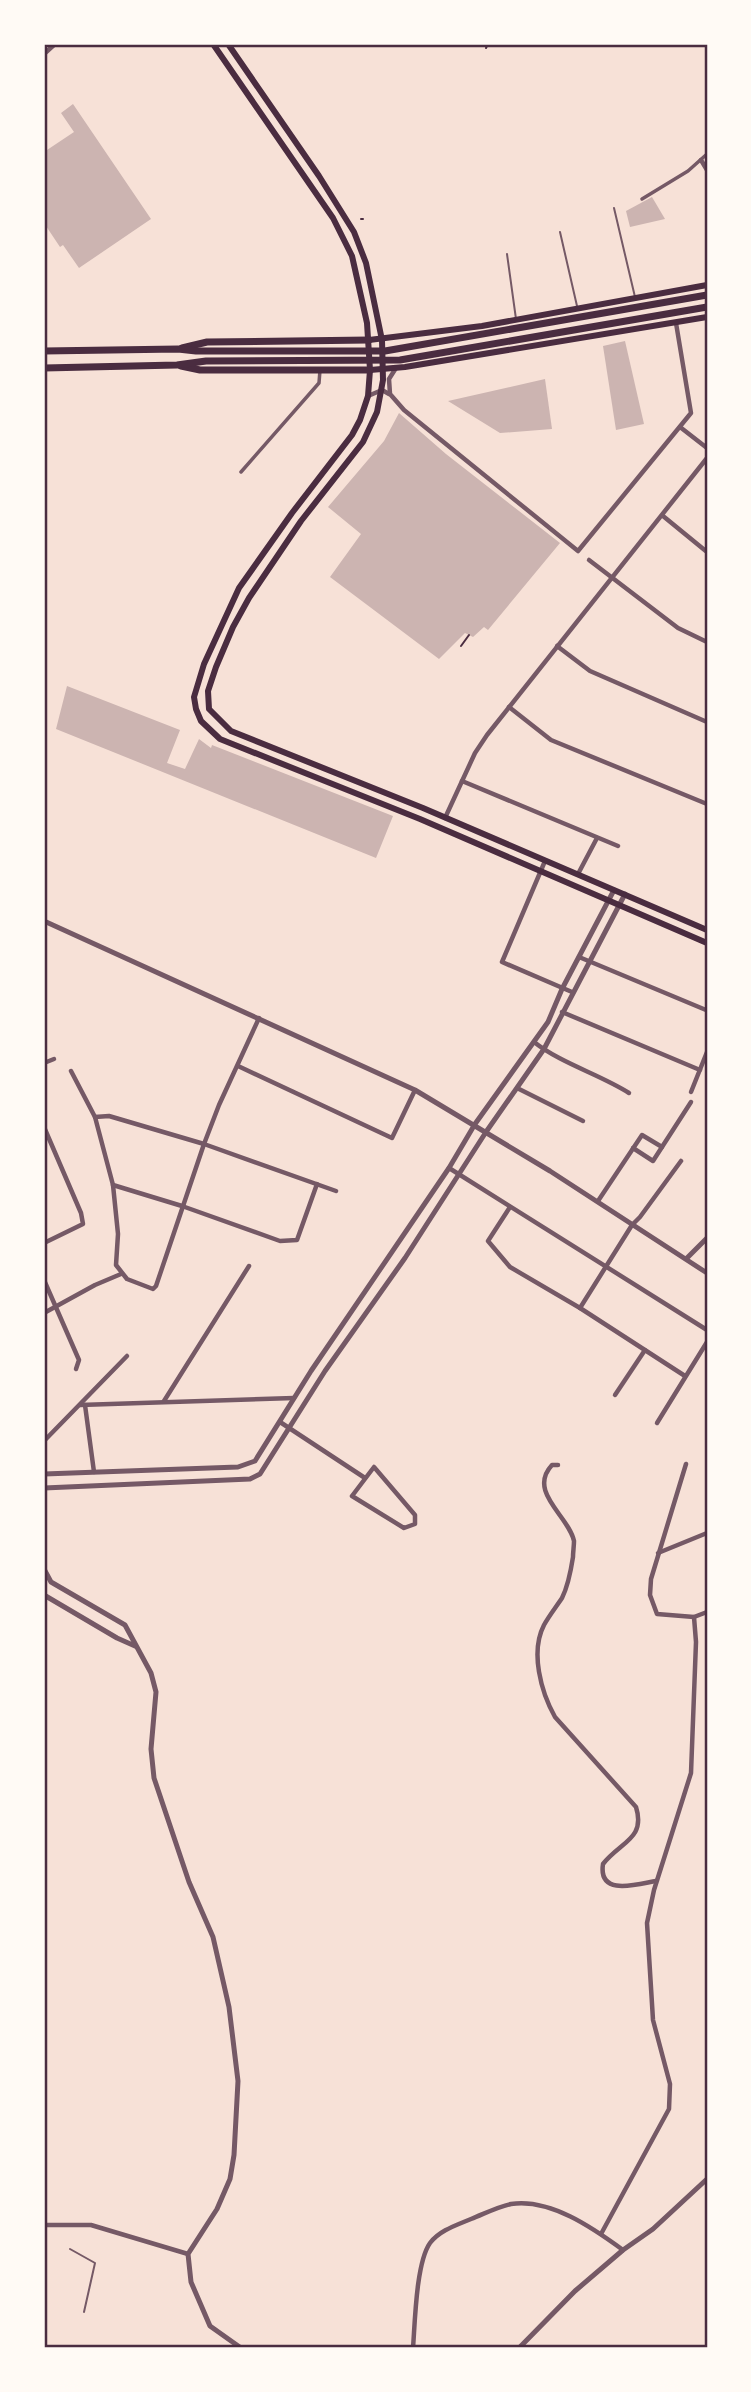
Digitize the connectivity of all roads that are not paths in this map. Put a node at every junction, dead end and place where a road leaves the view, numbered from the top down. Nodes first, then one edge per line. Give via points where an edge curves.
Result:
1 (55, 44) edge
2 (213, 44) edge
3 (228, 44) edge
4 (44, 54) edge
5 (707, 154) edge
6 (701, 160) junction
7 (707, 170) edge
8 (642, 198) dead end
9 (614, 208) dead end
10 (559, 232) dead end
11 (506, 254) dead end
12 (707, 285) edge
13 (707, 295) edge
14 (635, 298) junction
15 (707, 307) edge
16 (577, 309) junction
17 (707, 317) edge
18 (516, 319) junction
19 (676, 323) junction
20 (369, 340) junction
21 (382, 340) junction
22 (178, 349) junction
23 (44, 351) edge
24 (177, 365) junction
25 (44, 368) edge
26 (396, 369) junction
27 (320, 370) junction
28 (370, 370) junction
29 (384, 370) junction
30 (382, 390) junction
31 (390, 394) junction
32 (368, 396) junction
33 (680, 427) junction
34 (707, 448) edge
35 (707, 458) edge
36 (241, 472) dead end
37 (663, 516) junction
38 (707, 552) edge
39 (589, 560) dead end
40 (257, 563) junction
41 (268, 571) junction
42 (612, 578) junction
43 (707, 642) edge
44 (557, 646) junction
45 (509, 707) junction
46 (707, 722) edge
47 (462, 781) junction
48 (707, 804) edge
49 (446, 818) junction
50 (597, 838) junction
51 (618, 846) dead end
52 (545, 861) junction
53 (541, 872) junction
54 (578, 875) junction
55 (614, 890) junction
56 (625, 894) junction
57 (609, 901) junction
58 (619, 905) junction
59 (44, 921) edge
60 (707, 930) edge
61 (707, 943) edge
62 (579, 957) junction
63 (588, 961) junction
64 (562, 989) junction
65 (572, 992) junction
66 (706, 1010) edge
67 (562, 1012) junction
68 (260, 1017) junction
69 (534, 1042) junction
70 (544, 1049) junction
71 (707, 1052) edge
72 (54, 1059) dead end
73 (44, 1063) edge
74 (238, 1066) junction
75 (700, 1070) junction
76 (71, 1071) dead end
77 (517, 1088) junction
78 (415, 1090) junction
79 (691, 1092) dead end
80 (629, 1093) dead end
81 (691, 1102) dead end
82 (95, 1117) junction
83 (583, 1121) dead end
84 (475, 1124) junction
85 (44, 1127) edge
86 (486, 1132) junction
87 (51, 1139) junction
88 (44, 1142) edge
89 (204, 1144) junction
90 (662, 1147) junction
91 (633, 1148) junction
92 (681, 1161) dead end
93 (449, 1168) junction
94 (460, 1174) junction
95 (317, 1184) junction
96 (113, 1185) junction
97 (335, 1191) dead end
98 (598, 1201) junction
99 (182, 1206) junction
100 (510, 1207) junction
101 (632, 1225) junction
102 (707, 1238) edge
103 (44, 1243) edge
104 (687, 1258) junction
105 (249, 1266) dead end
106 (606, 1266) junction
107 (707, 1273) edge
108 (121, 1274) junction
109 (44, 1280) edge
110 (355, 1306) junction
111 (55, 1307) junction
112 (580, 1308) junction
113 (44, 1313) edge
114 (366, 1313) junction
115 (707, 1330) edge
116 (707, 1342) edge
117 (645, 1349) junction
118 (127, 1356) dead end
119 (76, 1369) dead end
120 (685, 1376) junction
121 (615, 1395) dead end
122 (294, 1398) junction
123 (164, 1401) junction
124 (83, 1405) junction
125 (279, 1422) junction
126 (657, 1423) dead end
127 (289, 1428) junction
128 (44, 1441) edge
129 (686, 1464) dead end
130 (558, 1465) dead end
131 (94, 1472) junction
132 (44, 1474) edge
133 (365, 1478) junction
134 (44, 1488) edge
135 (707, 1533) edge
136 (658, 1553) junction
137 (44, 1569) edge
138 (44, 1595) edge
139 (707, 1612) edge
140 (694, 1617) junction
141 (135, 1646) junction
142 (657, 1881) junction
143 (707, 2179) edge
144 (44, 2225) edge
145 (601, 2234) junction
146 (70, 2249) dead end
147 (622, 2250) junction
148 (188, 2254) junction
149 (84, 2312) dead end
150 (241, 2348) edge
151 (413, 2348) edge
152 (519, 2348) edge

1 - 4 street
2 - 20 main road via 341,231 352,256
3 - 21 main road via 350,224 366,263
5 - 6 street
6 - 7 street
6 - 8 street
9 - 14 lane
10 - 16 lane
11 - 18 lane
12 - 14 main road
13 - 22 highway via 385,351
14 - 16 main road
15 - 24 highway via 400,360 206,360
16 - 18 main road
17 - 19 main road
18 - 21 main road
19 - 26 main road
19 - 33 street via 691,413
20 - 21 main road
20 - 22 highway via 207,342
20 - 28 main road
21 - 29 main road
22 - 23 highway
24 - 25 highway
24 - 27 highway via 200,370
26 - 29 main road
26 - 31 street via 389,379
27 - 28 highway
27 - 36 street via 319,383
28 - 29 main road
28 - 32 main road
29 - 30 main road
30 - 31 street
30 - 32 street
30 - 41 main road via 363,442
31 - 33 street via 435,437 578,551
32 - 40 main road via 352,435
33 - 34 street
35 - 37 street
37 - 38 street
37 - 42 street
39 - 42 street
40 - 41 main road
40 - 53 main road via 239,588 194,696 201,721 211,732
41 - 49 main road via 220,657 208,691 209,709 231,731
42 - 43 street via 678,628
42 - 44 street
44 - 45 street
44 - 46 street via 590,671
45 - 47 street via 486,735
45 - 48 street via 551,740
47 - 49 street
47 - 50 street
49 - 52 main road
50 - 51 street
50 - 54 street
52 - 53 street
52 - 54 main road
53 - 57 main road
53 - 64 street via 502,962
54 - 55 main road
55 - 56 main road
55 - 57 street
56 - 58 street
56 - 60 main road
57 - 58 main road
57 - 62 street
58 - 61 main road
58 - 63 street
59 - 68 street
62 - 63 street
62 - 64 street
63 - 65 street
63 - 66 street
64 - 65 street
64 - 69 street
65 - 67 street
67 - 70 street
67 - 75 street
68 - 74 street
68 - 78 street
69 - 70 street
69 - 84 street
70 - 77 street
70 - 80 street
71 - 75 street
72 - 73 street
74 - 78 street via 392,1138
74 - 89 street
75 - 79 street
76 - 82 street
77 - 83 street
77 - 86 street
78 - 84 street
81 - 90 street
82 - 89 street via 109,1116
82 - 96 street
84 - 86 street
84 - 93 street
85 - 87 street
86 - 94 street
86 - 98 street
87 - 88 street
87 - 103 street via 83,1224
89 - 95 street
89 - 99 street
90 - 91 street via 642,1135
90 - 91 street via 653,1161
91 - 98 street
92 - 101 street
93 - 94 street
93 - 110 street
94 - 100 street
94 - 114 street
95 - 97 street
95 - 99 street via 297,1240 279,1241
96 - 99 street
96 - 108 street via 118,1234 115,1260
98 - 101 street
99 - 108 street via 156,1286 153,1289
100 - 106 street
100 - 112 street via 488,1241 510,1267
101 - 104 street
101 - 106 street
102 - 104 street
104 - 107 street
105 - 123 street
106 - 112 street
106 - 115 street
108 - 111 street
109 - 111 street
110 - 114 street
110 - 122 street
111 - 113 street
111 - 119 street via 79,1360
112 - 117 street
114 - 127 street
116 - 120 street
117 - 120 street
117 - 121 street
118 - 124 street
120 - 126 street
122 - 123 street
122 - 125 street
123 - 124 street
124 - 128 street
124 - 131 street
125 - 127 street
125 - 131 street via 255,1461 244,1466
127 - 133 street
127 - 134 street via 264,1469 250,1479
129 - 136 street
130 - 142 street via 547,1472 546,1494 571,1533 574,1549 566,1587 543,1626 538,1666 555,1717 636,1807 637,1831 603,1864 606,1881 623,1887
131 - 132 street
133 - 133 street via 352,1496 404,1528 415,1524 415,1515 374,1467
135 - 136 street
136 - 140 street via 649,1587 654,1609 657,1614
137 - 141 street via 51,1582 125,1625
138 - 141 street
139 - 140 street
140 - 142 street via 693,1764
141 - 148 street via 156,1692 151,1749 154,1778 213,1937 229,2007 238,2081 230,2179
142 - 145 street via 646,1923 653,2020 670,2084 669,2109
143 - 147 street
144 - 148 street via 91,2225
145 - 147 street
145 - 151 street via 559,2212 514,2204 443,2231 430,2244 422,2263
146 - 149 lane via 95,2263
147 - 152 street
148 - 150 street via 191,2282 209,2326

